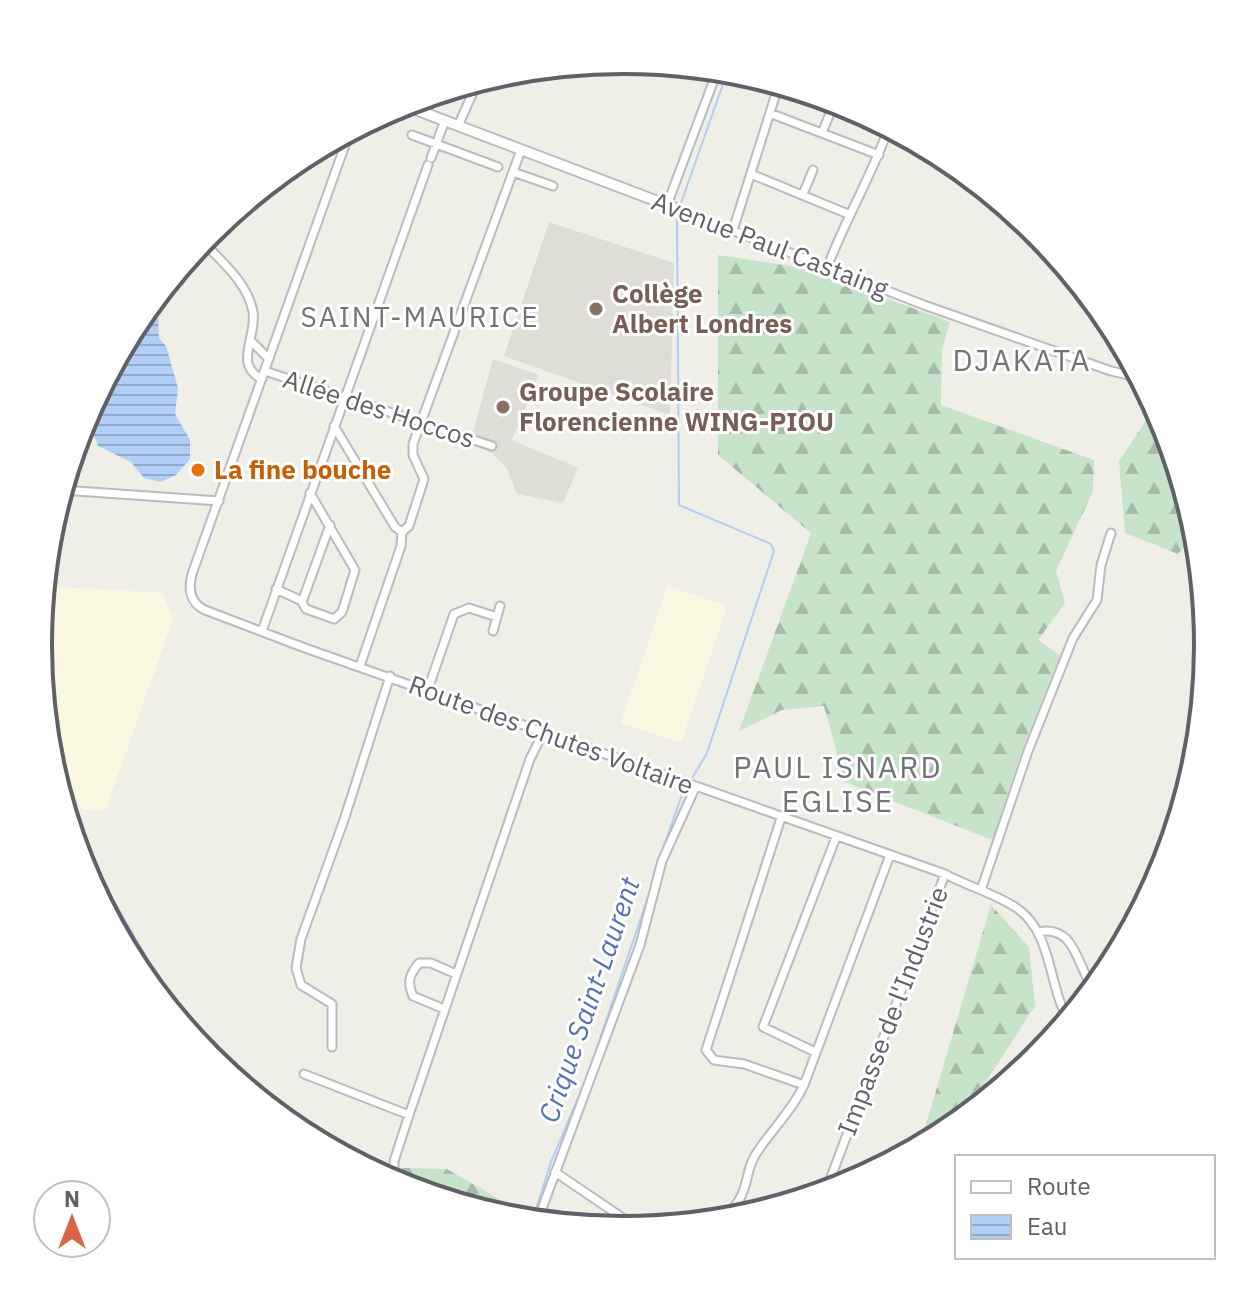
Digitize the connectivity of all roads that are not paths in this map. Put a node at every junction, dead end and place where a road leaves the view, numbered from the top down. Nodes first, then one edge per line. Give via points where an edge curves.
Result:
1 (714, 82) edge
2 (472, 94) edge
3 (777, 95) edge
4 (421, 111) edge
5 (830, 113) edge
6 (772, 114) junction
7 (445, 120) junction
8 (458, 126) junction
9 (822, 133) junction
10 (412, 135) dead end
11 (885, 138) edge
12 (435, 146) junction
13 (344, 148) edge
14 (521, 150) junction
15 (879, 155) junction
16 (498, 167) dead end
17 (813, 170) dead end
18 (513, 172) junction
19 (751, 174) junction
20 (553, 186) dead end
21 (803, 194) junction
22 (671, 207) junction
23 (848, 214) junction
24 (733, 230) junction
25 (211, 250) edge
26 (827, 268) junction
27 (251, 341) junction
28 (269, 359) junction
29 (1126, 374) edge
30 (264, 375) junction
31 (348, 398) junction
32 (423, 421) junction
33 (334, 426) junction
34 (492, 446) dead end
35 (73, 491) edge
36 (310, 493) junction
37 (219, 501) junction
38 (330, 525) junction
39 (402, 532) junction
40 (1111, 533) dead end
41 (276, 589) junction
42 (302, 601) junction
43 (500, 606) dead end
44 (497, 617) junction
45 (262, 631) junction
46 (493, 631) dead end
47 (360, 666) junction
48 (390, 676) junction
49 (427, 692) junction
50 (543, 733) junction
51 (695, 788) junction
52 (781, 818) junction
53 (836, 837) junction
54 (890, 855) junction
55 (945, 874) junction
56 (981, 890) junction
57 (1038, 932) junction
58 (456, 974) junction
59 (1088, 978) edge
60 (444, 1009) junction
61 (1063, 1010) edge
62 (332, 1047) dead end
63 (815, 1052) junction
64 (304, 1074) dead end
65 (804, 1085) junction
66 (409, 1115) junction
67 (394, 1168) edge
68 (555, 1172) junction
69 (831, 1177) edge
70 (736, 1206) edge
71 (541, 1211) edge
72 (621, 1217) edge

1 - 22 street
2 - 8 street
3 - 6 street
4 - 7 street, Avenue Paul Castaing
5 - 9 street
6 - 9 street
6 - 19 street
7 - 8 street, Avenue Paul Castaing
7 - 12 street
8 - 14 street, Avenue Paul Castaing
9 - 15 street
10 - 12 street
11 - 15 street
12 - 16 street
12 - 31 street
13 - 28 street
14 - 18 street
14 - 22 street, Avenue Paul Castaing
15 - 23 street
17 - 21 street
18 - 20 street
18 - 32 street
19 - 21 street
19 - 24 street
21 - 23 street
22 - 24 street, Avenue Paul Castaing
23 - 26 street
24 - 26 street, Avenue Paul Castaing
25 - 27 street via 249,300
26 - 29 street, Avenue Paul Castaing
27 - 28 street
27 - 30 street via 247,365
28 - 30 street
30 - 31 street, Allée des Hoccos
30 - 37 street
31 - 32 street, Allée des Hoccos
31 - 33 street
32 - 34 street, Allée des Hoccos
32 - 39 street via 413,453 424,479 409,526
33 - 36 street
33 - 39 street
35 - 37 street
36 - 38 street
36 - 41 street
37 - 45 street, Route des Chutes Voltaire via 192,574 193,600 205,610
38 - 42 street
38 - 42 street via 355,570 351,589 336,619 306,609
39 - 47 street
40 - 56 street via 1097,600 1068,651 1028,751
41 - 42 street
41 - 45 street
43 - 44 street
44 - 46 street
44 - 49 street via 469,608 454,614
45 - 47 street, Route des Chutes Voltaire
47 - 48 street, Route des Chutes Voltaire
48 - 49 street, Route des Chutes Voltaire
48 - 62 street via 308,912 296,968 306,990 332,1004
49 - 50 street, Route des Chutes Voltaire
50 - 51 street, Route des Chutes Voltaire
50 - 58 street
51 - 52 street, Route des Chutes Voltaire
51 - 68 street via 667,848 640,945
52 - 53 street, Route des Chutes Voltaire
52 - 65 street via 706,1050 714,1060 744,1064
53 - 54 street, Route des Chutes Voltaire
53 - 63 street via 763,1027
54 - 55 street, Route des Chutes Voltaire
54 - 63 street
55 - 56 street, Route des Chutes Voltaire
55 - 69 street, Impasse de l'Industrie
56 - 57 street, Route des Chutes Voltaire via 1016,908
57 - 59 street via 1052,929 1067,937
57 - 61 street
58 - 60 street
58 - 60 street via 431,963 419,963 411,972 413,996
60 - 66 street
63 - 65 street
64 - 66 street
65 - 70 street via 746,1169 747,1181
66 - 67 street
68 - 71 street
68 - 72 street

